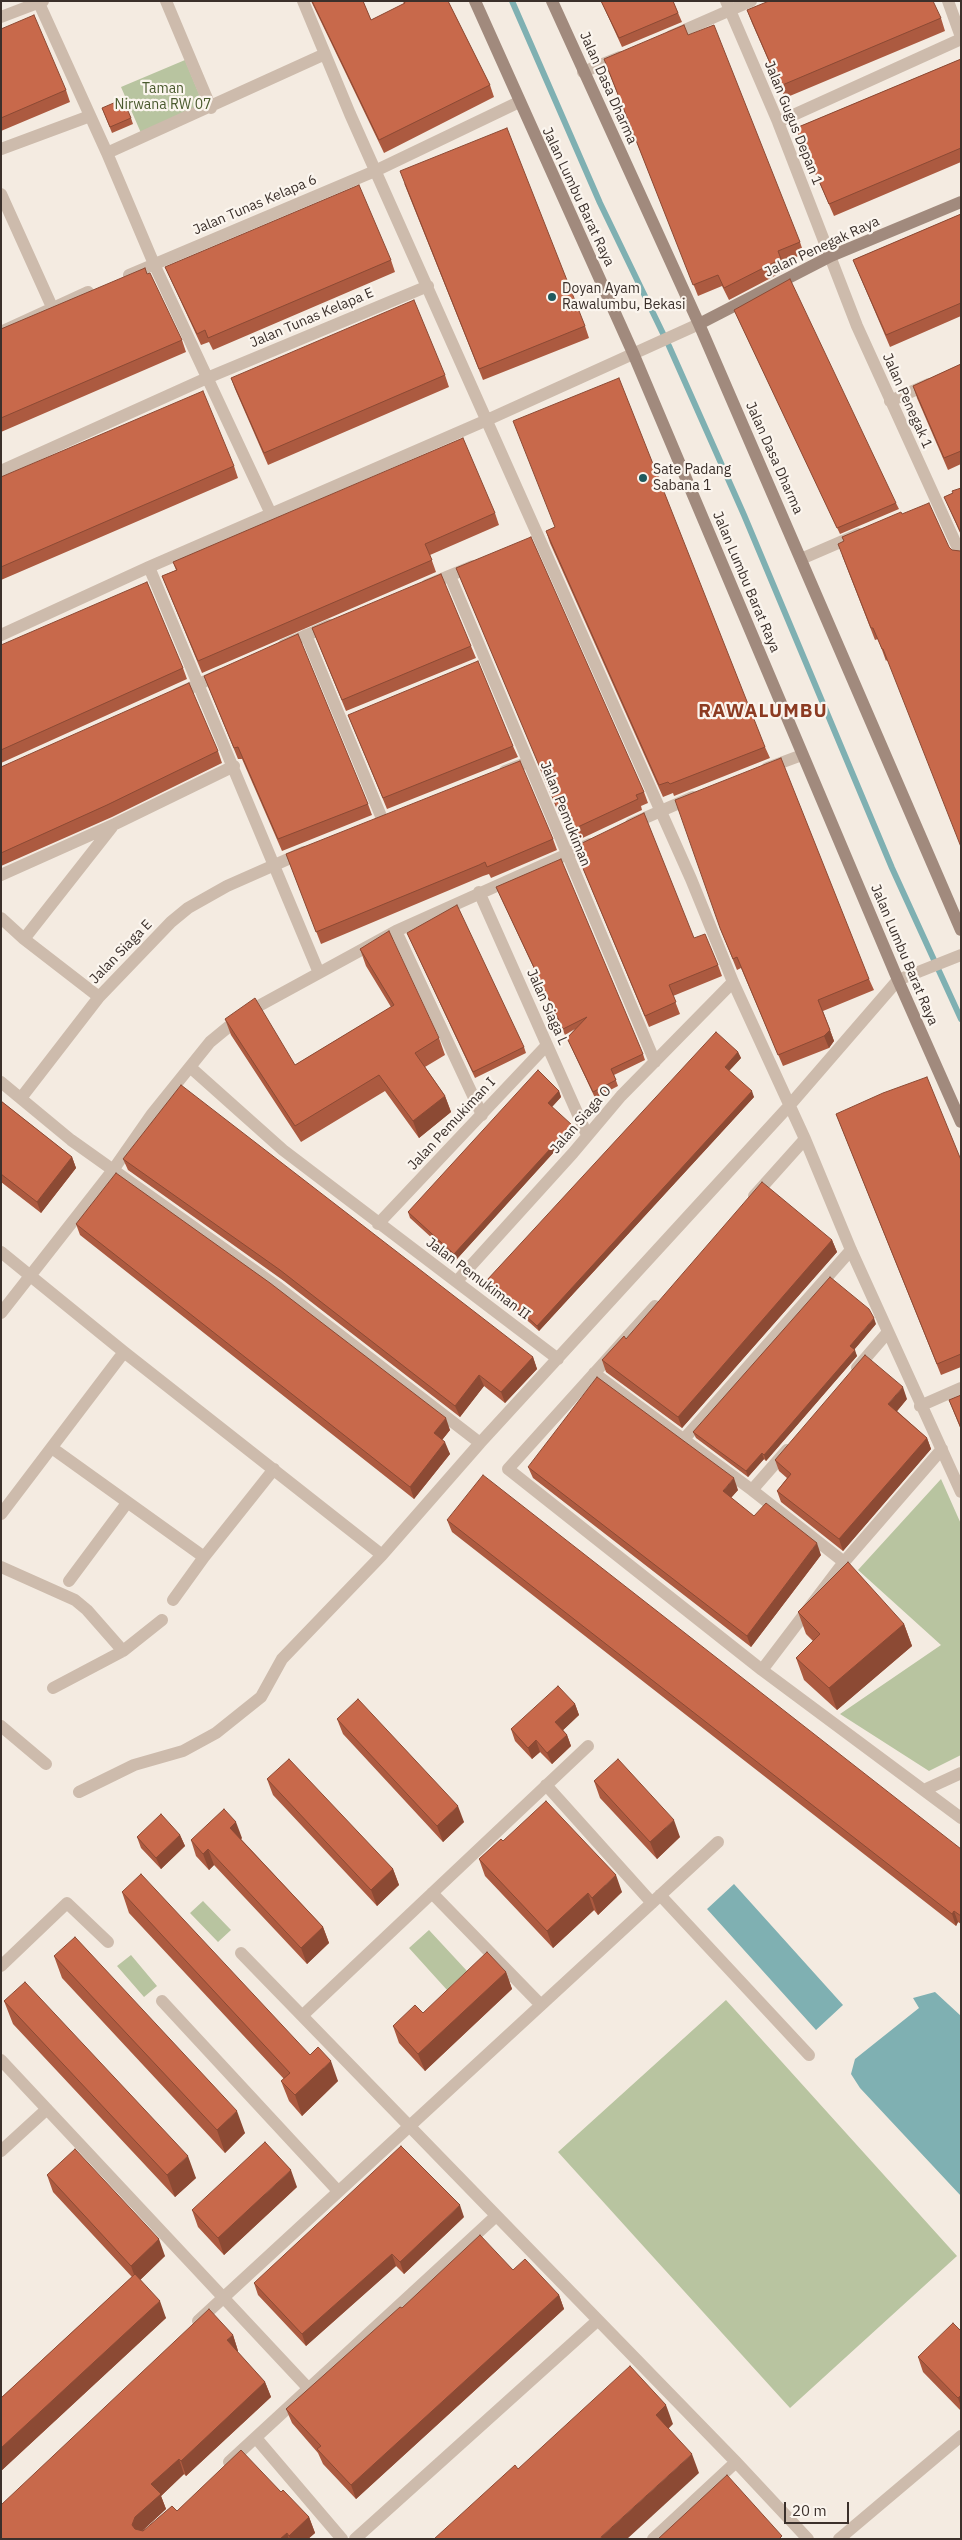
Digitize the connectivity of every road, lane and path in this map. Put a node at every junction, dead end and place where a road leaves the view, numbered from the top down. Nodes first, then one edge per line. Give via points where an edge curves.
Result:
1 (166, 1) edge
2 (303, 1) edge
3 (475, 1) edge
4 (552, 1) edge
5 (751, 1) edge
6 (948, 1) edge
7 (40, 2) edge
8 (728, 6) edge
9 (1, 17) edge
10 (960, 34) edge
11 (660, 40) edge
12 (634, 51) edge
13 (325, 54) junction
14 (583, 72) junction
15 (519, 102) junction
16 (211, 108) junction
17 (90, 116) junction
18 (778, 122) junction
19 (1, 149) edge
20 (107, 153) junction
21 (375, 171) junction
22 (1, 194) edge
23 (961, 202) edge
24 (831, 256) junction
25 (154, 264) junction
26 (120, 279) edge
27 (103, 286) edge
28 (428, 286) junction
29 (52, 307) junction
30 (699, 324) junction
31 (1, 332) edge
32 (633, 353) junction
33 (943, 377) edge
34 (208, 378) junction
35 (890, 402) junction
36 (487, 420) junction
37 (1, 471) edge
38 (271, 514) junction
39 (875, 527) edge
40 (961, 555) edge
41 (801, 559) junction
42 (485, 561) edge
43 (148, 567) junction
44 (450, 576) junction
45 (414, 591) edge
46 (342, 620) edge
47 (1, 635) edge
48 (306, 635) junction
49 (274, 649) edge
50 (233, 669) edge
51 (198, 685) junction
52 (165, 700) edge
53 (802, 755) junction
54 (528, 762) junction
55 (234, 766) junction
56 (753, 773) edge
57 (492, 776) edge
58 (704, 792) edge
59 (659, 811) junction
60 (383, 821) edge
61 (115, 824) junction
62 (617, 831) edge
63 (600, 839) edge
64 (320, 845) edge
65 (566, 855) junction
66 (274, 863) junction
67 (1, 875) edge
68 (479, 892) junction
69 (1, 918) edge
70 (961, 930) edge
71 (396, 931) junction
72 (24, 939) junction
73 (956, 957) edge
74 (319, 973) junction
75 (898, 980) junction
76 (733, 982) junction
77 (99, 997) junction
78 (547, 1045) junction
79 (655, 1062) junction
80 (190, 1067) junction
81 (1, 1082) edge
82 (21, 1098) junction
83 (789, 1106) junction
84 (482, 1115) junction
85 (961, 1122) edge
86 (587, 1135) junction
87 (805, 1139) junction
88 (113, 1170) junction
89 (746, 1205) edge
90 (378, 1224) junction
91 (851, 1250) junction
92 (1, 1252) edge
93 (32, 1276) junction
94 (456, 1281) junction
95 (667, 1293) edge
96 (1, 1313) edge
97 (888, 1332) junction
98 (124, 1352) junction
99 (558, 1359) junction
100 (594, 1374) junction
101 (849, 1377) edge
102 (961, 1388) edge
103 (920, 1406) junction
104 (798, 1437) edge
105 (684, 1439) junction
106 (480, 1443) junction
107 (52, 1448) junction
108 (942, 1449) junction
109 (274, 1470) junction
110 (752, 1490) junction
111 (961, 1492) edge
112 (127, 1503) junction
113 (1, 1514) edge
114 (382, 1554) junction
115 (204, 1557) junction
116 (844, 1562) junction
117 (1, 1567) edge
118 (69, 1581) dead end
119 (173, 1600) dead end
120 (162, 1620) dead end
121 (123, 1651) junction
122 (762, 1670) junction
123 (53, 1688) dead end
124 (1, 1726) edge
125 (588, 1746) dead end
126 (46, 1764) dead end
127 (961, 1773) edge
128 (546, 1785) junction
129 (924, 1790) junction
130 (79, 1792) dead end
131 (961, 1818) edge
132 (718, 1842) dead end
133 (432, 1893) junction
134 (656, 1899) junction
135 (108, 1942) dead end
136 (241, 1953) dead end
137 (1, 1966) edge
138 (162, 2001) dead end
139 (541, 2005) junction
140 (303, 2014) junction
141 (809, 2055) dead end
142 (1, 2060) edge
143 (47, 2109) junction
144 (409, 2126) junction
145 (1, 2151) edge
146 (338, 2192) junction
147 (496, 2216) junction
148 (224, 2297) junction
149 (597, 2321) junction
150 (188, 2331) edge
151 (309, 2389) junction
152 (961, 2436) edge
153 (256, 2438) junction
154 (736, 2462) junction
155 (219, 2471) edge
156 (342, 2539) edge
157 (355, 2539) edge
158 (653, 2539) edge
159 (808, 2539) edge
160 (839, 2539) edge

1 - 16 street
2 - 13 street
3 - 15 street, Jalan Lumbu Barat Raya
4 - 14 street, Jalan Dasa Dharma
5 - 8 street
6 - 10 street
7 - 9 street
7 - 17 street
8 - 11 street
8 - 18 street, Jalan Gugus Depan 1
10 - 18 street
12 - 14 street
13 - 16 street
13 - 21 street
14 - 30 street, Jalan Dasa Dharma
15 - 21 street, Jalan Tunas Kelapa 6
15 - 32 street, Jalan Lumbu Barat Raya
16 - 20 street
17 - 19 street
17 - 20 street
18 - 24 street, Jalan Gugus Depan 1
20 - 25 street
21 - 25 street, Jalan Tunas Kelapa 6
21 - 28 street
22 - 29 street
23 - 24 street, Jalan Penegak Raya
24 - 30 street, Jalan Penegak Raya
24 - 35 street, Jalan Penegak 1
25 - 26 street, Jalan Tunas Kelapa 6
25 - 34 street
27 - 29 street
28 - 34 street, Jalan Tunas Kelapa E
28 - 36 street
29 - 31 street
30 - 32 street
30 - 41 street, Jalan Dasa Dharma
32 - 36 street
32 - 53 street, Jalan Lumbu Barat Raya
33 - 35 street
34 - 37 street, Jalan Tunas Kelapa E
34 - 38 street
35 - 40 street, Jalan Penegak 1
36 - 38 street
36 - 59 street via 534,540
38 - 43 street
39 - 41 street
41 - 70 street, Jalan Dasa Dharma
42 - 44 street
43 - 47 street
43 - 51 street
44 - 45 street
44 - 54 street, Jalan Pemukiman via 481,664
46 - 48 street
48 - 49 street
48 - 60 street via 348,719
50 - 51 street
51 - 52 street
51 - 55 street
53 - 56 street
53 - 75 street, Jalan Lumbu Barat Raya
54 - 57 street
54 - 65 street, Jalan Pemukiman
55 - 61 street
55 - 66 street
58 - 59 street
59 - 62 street
59 - 76 street
61 - 67 street
61 - 72 street
63 - 65 street
64 - 66 street, Jalan Siaga E
65 - 68 street
65 - 79 street, Jalan Pemukiman
66 - 74 street
66 - 77 street, Jalan Siaga E via 188,908 156,936
68 - 71 street
68 - 78 street, Jalan Siaga L
69 - 72 street
71 - 74 street
71 - 84 street
72 - 77 street
73 - 75 street
74 - 80 street via 244,1014 210,1042
75 - 83 street
75 - 85 street, Jalan Lumbu Barat Raya
76 - 79 street, Jalan Siaga O
76 - 83 street
77 - 82 street, Jalan Siaga E
78 - 84 street, Jalan Pemukiman I
78 - 86 street, Jalan Siaga L
79 - 86 street, Jalan Siaga O
80 - 88 street
80 - 90 street, Jalan Pemukiman II via 283,1150
81 - 82 street
82 - 88 street
83 - 87 street
83 - 99 street
84 - 90 street, Jalan Pemukiman I
86 - 94 street, Jalan Siaga O
87 - 89 street
87 - 91 street
88 - 93 street
88 - 106 street via 279,1288
90 - 94 street, Jalan Pemukiman II
91 - 97 street
91 - 105 street
92 - 93 street
93 - 96 street
93 - 98 street
94 - 99 street, Jalan Pemukiman II
95 - 100 street
97 - 101 street
97 - 103 street
98 - 107 street
98 - 109 street
99 - 106 street
100 - 105 street
100 - 122 street via 508,1469
102 - 103 street
103 - 108 street
104 - 110 street
105 - 110 street
106 - 114 street
107 - 112 street
107 - 113 street
108 - 111 street
108 - 116 street
109 - 114 street
109 - 115 street
110 - 116 street
112 - 115 street
112 - 118 street
114 - 130 street via 282,1659 261,1697 216,1732 183,1751 134,1765
115 - 119 street
116 - 122 street
117 - 121 street via 75,1600
120 - 121 street
121 - 123 street
122 - 129 street
124 - 126 street
125 - 128 street
127 - 129 street
128 - 133 street
128 - 134 street
129 - 131 street
132 - 134 street
133 - 139 street
133 - 140 street
134 - 139 street
134 - 141 street
135 - 137 street via 67,1902
136 - 140 street
138 - 146 street
139 - 144 street
140 - 144 street
142 - 143 street
143 - 145 street
143 - 148 street
144 - 146 street
144 - 147 street
146 - 148 street
147 - 149 street
147 - 151 street
148 - 150 street
148 - 151 street
149 - 154 street via 634,2365
149 - 157 street
151 - 153 street
152 - 160 street
153 - 155 street
153 - 156 street
154 - 158 street
154 - 159 street

